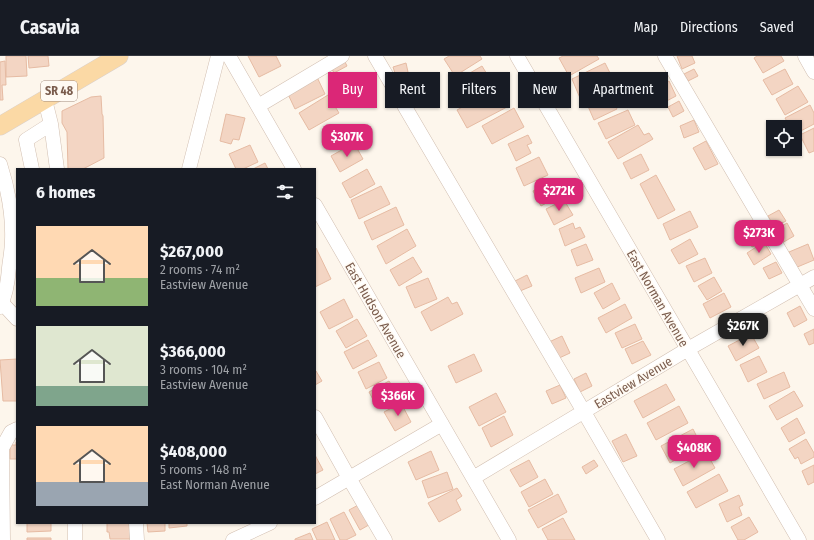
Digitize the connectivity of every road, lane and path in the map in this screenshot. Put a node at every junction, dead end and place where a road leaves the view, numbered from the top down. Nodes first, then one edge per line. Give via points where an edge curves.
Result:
1 (119, 56) edge
2 (218, 56) edge
3 (228, 56) edge
4 (342, 56) edge
5 (375, 56) edge
6 (517, 56) edge
7 (665, 56) edge
8 (804, 56) edge
9 (814, 72) edge
10 (45, 100) junction
11 (258, 106) junction
12 (51, 124) junction
13 (0, 126) edge
14 (0, 164) edge
15 (32, 168) edge
16 (57, 168) edge
17 (189, 168) edge
18 (293, 168) edge
19 (14, 207) edge
20 (316, 207) edge
21 (5, 265) edge
22 (814, 277) edge
23 (800, 285) junction
24 (1, 305) edge
25 (814, 309) edge
26 (16, 318) edge
27 (688, 349) junction
28 (584, 412) junction
29 (316, 419) edge
30 (442, 424) junction
31 (16, 430) edge
32 (349, 478) junction
33 (473, 478) junction
34 (316, 497) edge
35 (75, 524) edge
36 (136, 524) edge
37 (268, 524) edge
38 (3, 540) edge
39 (75, 540) edge
40 (137, 540) edge
41 (233, 540) edge
42 (386, 540) edge
43 (509, 540) edge
44 (658, 540) edge
45 (799, 540) edge

1 - 10 main road, SR 48
2 - 17 street
3 - 11 street
4 - 11 street
5 - 28 street
6 - 27 street, East Norman Avenue
7 - 23 street
8 - 9 street
10 - 12 street
10 - 13 main road, SR 48
11 - 18 street
12 - 15 street via 26,140
12 - 16 street
14 - 19 street
19 - 21 street via 12,240
20 - 30 street, East Hudson Avenue
21 - 24 street via 7,285
22 - 23 street, Eastview Avenue
23 - 25 street
23 - 27 street, Eastview Avenue
24 - 26 street
27 - 28 street, Eastview Avenue
27 - 45 street, East Norman Avenue
28 - 33 street, Eastview Avenue
28 - 44 street
29 - 32 street
30 - 32 street
30 - 33 street, East Hudson Avenue
31 - 38 street via 11,432 2,448
32 - 34 street
32 - 42 street
33 - 43 street, East Hudson Avenue
35 - 39 street
36 - 40 street
37 - 41 street

